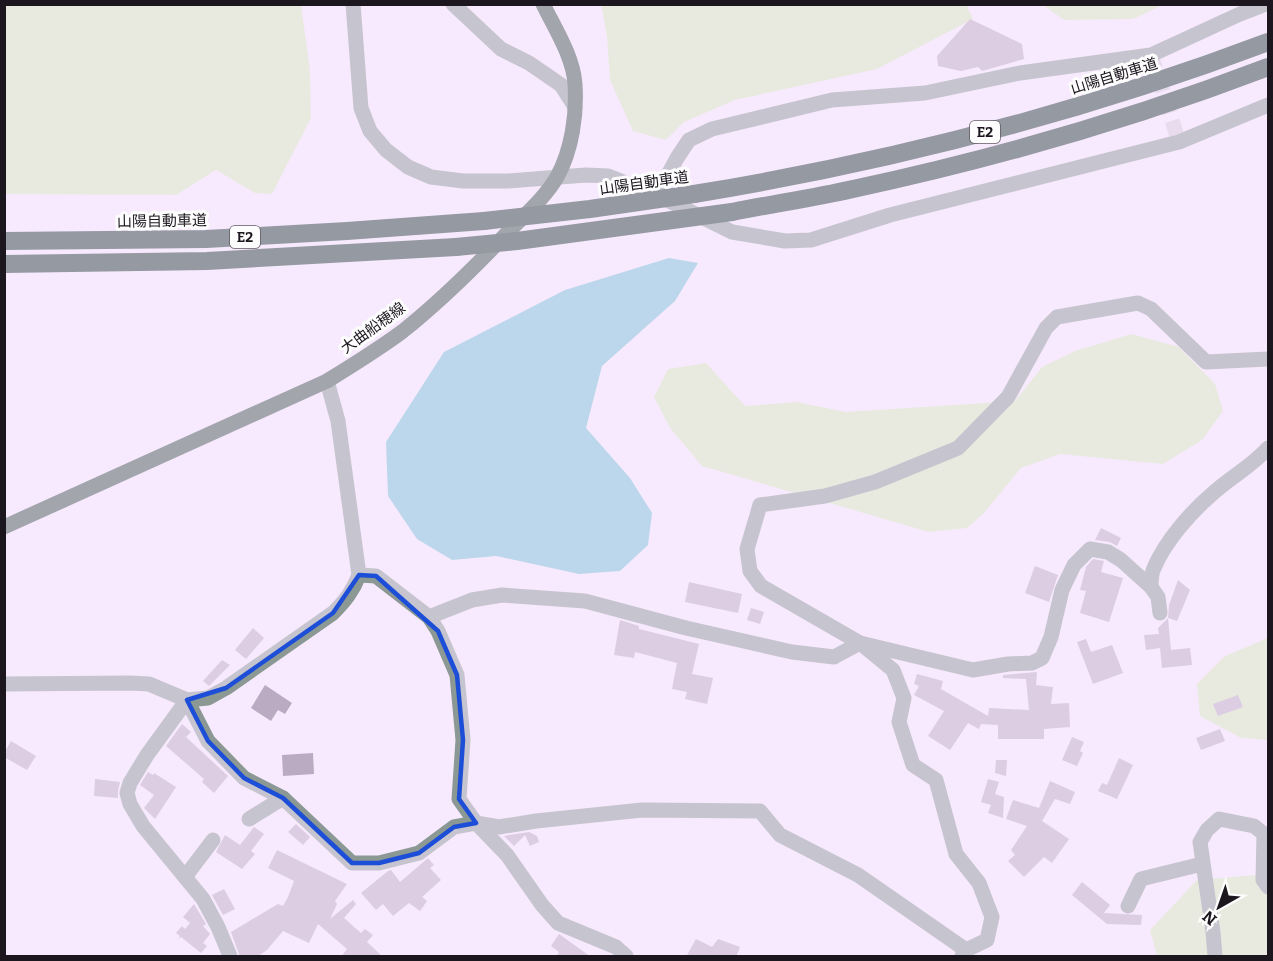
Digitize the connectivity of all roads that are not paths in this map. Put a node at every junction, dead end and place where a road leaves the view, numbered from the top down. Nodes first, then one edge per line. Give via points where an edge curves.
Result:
1 (353, 4) edge
2 (453, 4) edge
3 (543, 4) edge
4 (1266, 4) edge
5 (1269, 42) edge
6 (1269, 67) edge
7 (1269, 105) edge
8 (575, 107) junction
9 (557, 178) junction
10 (657, 195) junction
11 (4, 241) edge
12 (4, 264) edge
13 (1269, 359) edge
14 (327, 381) junction
15 (1269, 448) edge
16 (4, 527) edge
17 (359, 575) junction
18 (1151, 587) junction
19 (1160, 613) dead end
20 (429, 617) junction
21 (860, 643) junction
22 (4, 684) edge
23 (187, 700) junction
24 (283, 798) junction
25 (249, 819) dead end
26 (476, 824) junction
27 (213, 840) dead end
28 (1202, 864) junction
29 (185, 877) junction
30 (1269, 887) edge
31 (1128, 906) dead end
32 (964, 953) edge
33 (230, 957) edge
34 (626, 957) edge
35 (1215, 957) edge

1 - 9 street via 361,108 370,131 386,150 408,167 431,177 463,181
2 - 8 street via 501,49 561,85
3 - 8 main road, 大曲船穂線 via 571,62
4 - 10 street via 1151,55 1020,73 925,93 832,100 712,129 689,140
5 - 11 highway, 山陽自動車道 / E2, bridge via 1121,94 988,132 844,167 694,194 484,221 347,231 206,239
6 - 12 highway, E2, bridge via 1129,115 1002,152 854,189 732,212 517,241 349,255
7 - 10 street via 1179,142 902,212 811,240 786,241 732,232
8 - 9 main road, 大曲船穂線 via 568,154
9 - 10 street via 608,176
9 - 14 main road, 大曲船穂線 via 443,296 404,330
13 - 21 street via 1206,362 1151,309 1137,303 1057,317 1046,328 1008,397 958,448 875,482 760,505 747,549 750,571 760,585
14 - 16 main road, 大曲船穂線
14 - 17 street via 338,422
15 - 18 street via 1188,519 1152,571
17 - 20 street via 376,576
17 - 23 street via 354,589 333,613 226,688 208,698
18 - 19 street via 1158,597
18 - 21 street via 1121,560 1108,552 1090,549 1074,565 1062,590 1051,637 1042,658 1032,663 973,670
20 - 21 street via 472,600 502,595 585,601 792,652 834,657
20 - 26 street via 457,675 463,740 459,799
21 - 32 street via 893,670 904,698 899,722 913,765 936,780 956,854 979,883 992,917 987,940
22 - 23 street via 149,684
23 - 24 street via 208,741 236,771
23 - 29 street via 147,755 127,793 143,826
24 - 25 street
24 - 26 street via 352,863 379,863 419,853 454,827
26 - 32 street via 499,827 642,810 760,811 780,835 858,875
26 - 34 street via 507,855 558,923 616,947
27 - 29 street
28 - 30 street via 1200,842 1219,819 1254,826 1264,834 1263,880
28 - 31 street via 1141,879
28 - 35 street
29 - 33 street via 203,899

